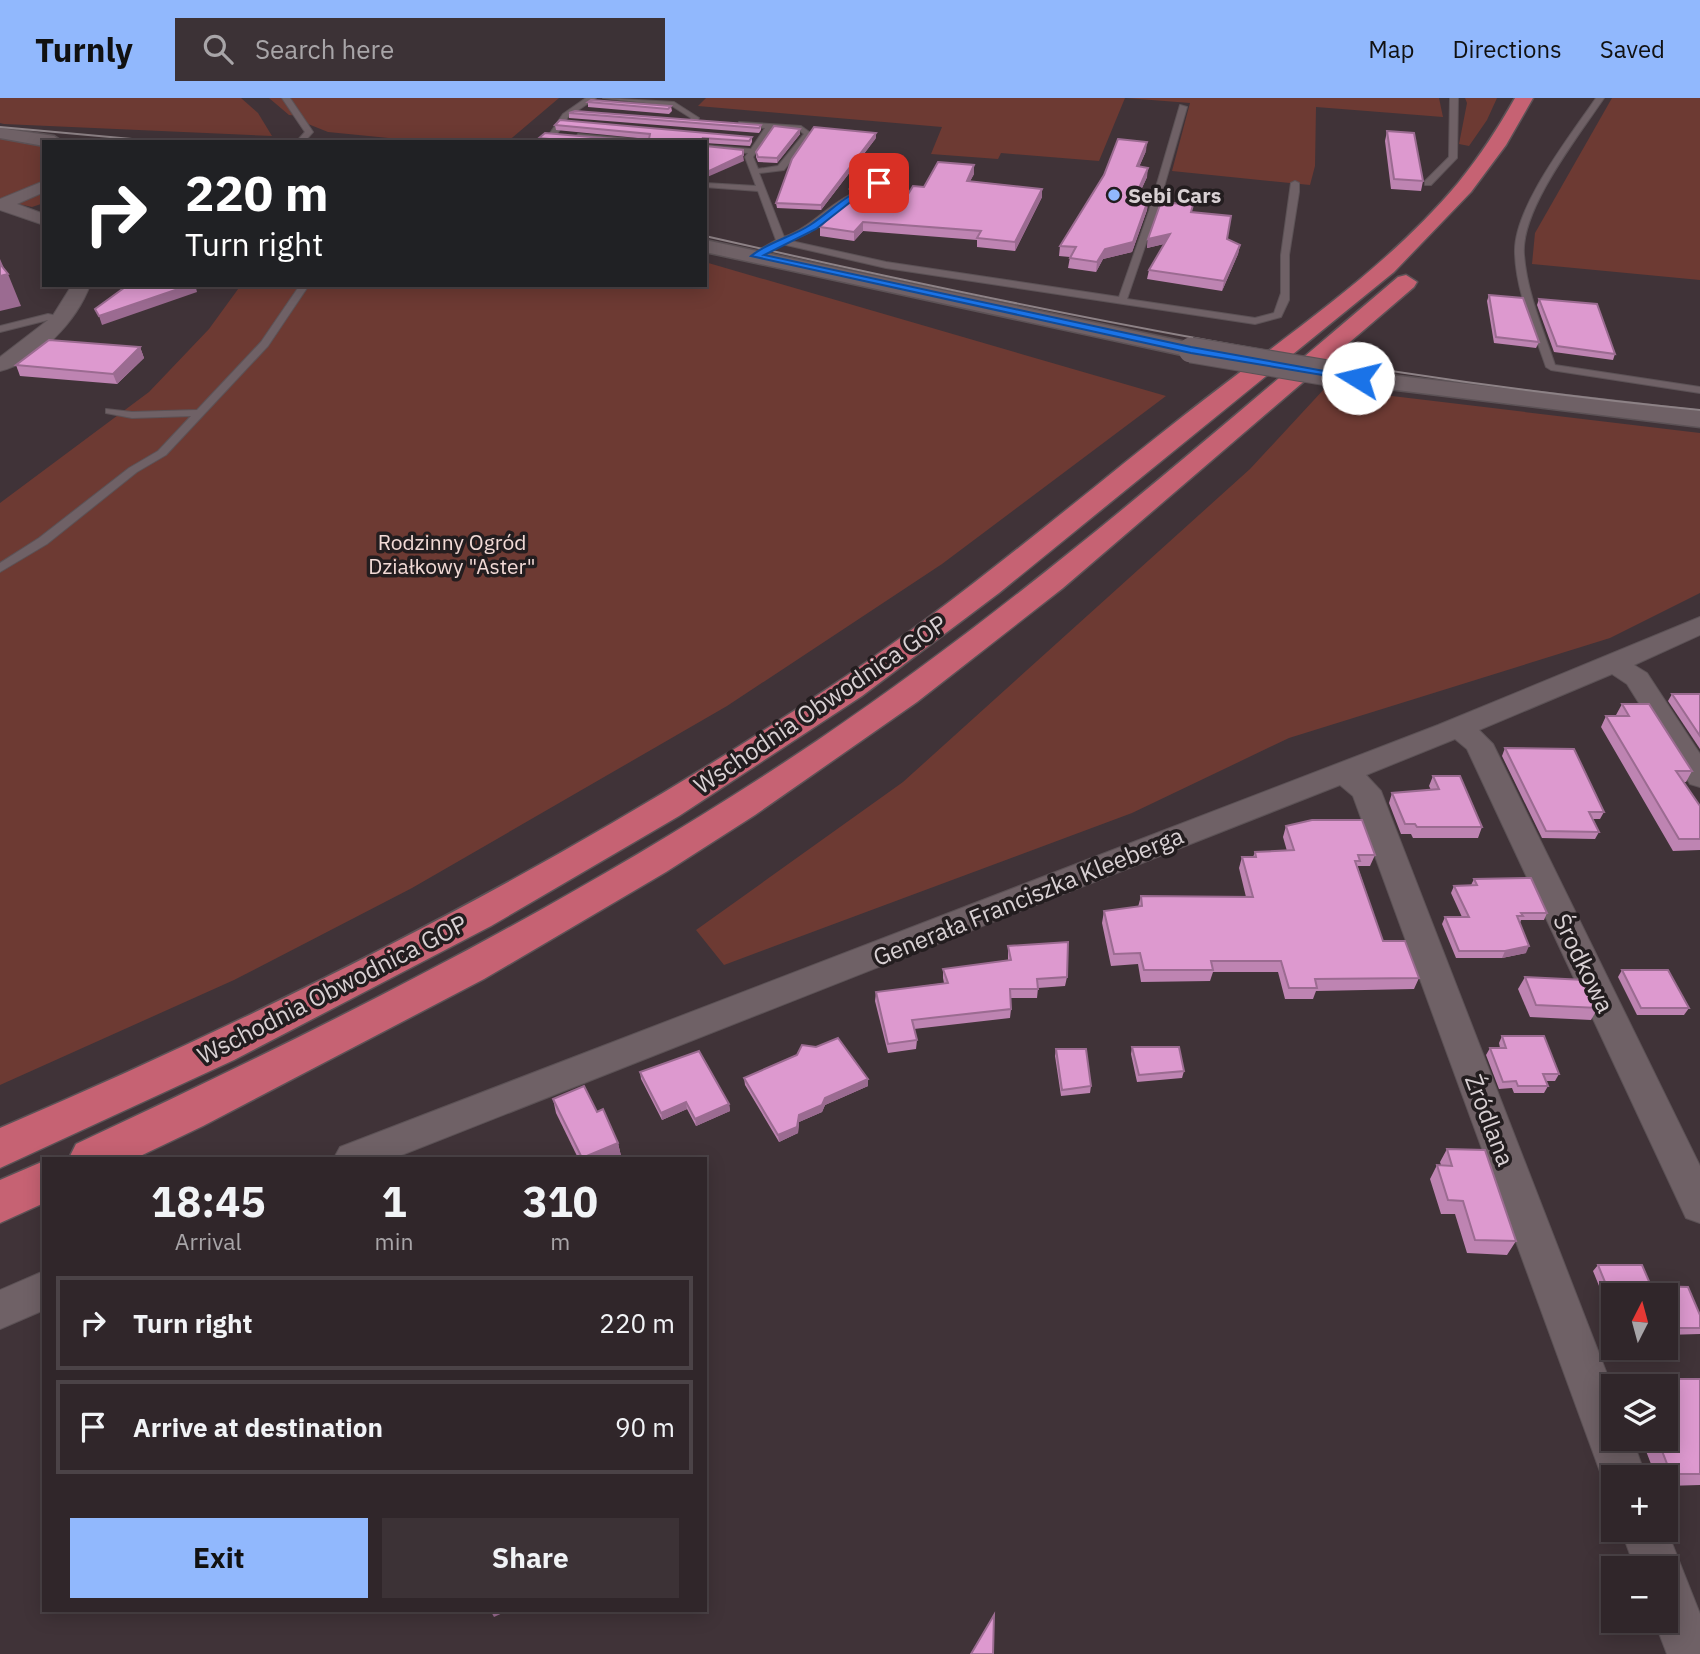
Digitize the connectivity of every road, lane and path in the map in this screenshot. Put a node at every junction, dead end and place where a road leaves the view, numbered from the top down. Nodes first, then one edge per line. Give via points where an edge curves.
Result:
1 (286, 98) edge
2 (592, 98) edge
3 (607, 98) edge
4 (1454, 98) edge
5 (1524, 98) edge
6 (1600, 98) edge
7 (1183, 107) dead end
8 (572, 111) junction
9 (585, 112) edge
10 (680, 119) edge
11 (693, 120) junction
12 (707, 121) edge
13 (560, 122) junction
14 (574, 123) edge
15 (735, 124) edge
16 (769, 128) junction
17 (0, 133) edge
18 (749, 137) edge
19 (550, 138) edge
20 (762, 138) junction
21 (42, 140) edge
22 (302, 140) edge
23 (598, 140) edge
24 (707, 147) edge
25 (752, 151) junction
26 (753, 172) junction
27 (1295, 183) dead end
28 (1428, 183) dead end
29 (707, 185) edge
30 (42, 187) edge
31 (760, 189) junction
32 (860, 191) edge
33 (1, 204) edge
34 (41, 217) edge
35 (781, 241) junction
36 (707, 246) edge
37 (1444, 246) dead end
38 (755, 256) junction
39 (80, 287) edge
40 (304, 287) edge
41 (1122, 301) junction
42 (62, 318) junction
43 (0, 329) edge
44 (0, 365) edge
45 (1700, 390) edge
46 (110, 411) dead end
47 (197, 414) junction
48 (1700, 419) edge
49 (0, 568) edge
50 (1700, 625) edge
51 (1615, 664) junction
52 (1458, 727) junction
53 (1344, 772) junction
54 (1700, 777) edge
55 (0, 1149) edge
56 (94, 1157) edge
57 (356, 1157) edge
58 (42, 1182) edge
59 (0, 1202) edge
60 (1700, 1206) edge
61 (42, 1291) edge
62 (0, 1310) edge
63 (1619, 1465) edge
64 (1678, 1620) edge
65 (1691, 1654) edge

1 - 22 lane via 309,132
2 - 8 lane
3 - 11 lane via 674,104
4 - 28 lane via 1453,158
5 - 55 highway, Wschodnia Obwodnica GOP via 1475,178 1392,260 939,625 852,687 561,870 244,1036
6 - 45 lane via 1521,228 1518,251 1551,367
7 - 41 lane
8 - 9 lane
8 - 13 lane
10 - 11 lane
11 - 12 lane
13 - 14 lane
13 - 19 lane
15 - 16 lane
16 - 20 lane
16 - 26 lane via 801,128 808,134 781,168
17 - 21 street
18 - 20 lane
19 - 23 lane
20 - 25 lane
24 - 25 lane
25 - 26 lane
26 - 31 lane
27 - 41 lane via 1284,258 1287,288 1278,315 1255,321
29 - 31 lane
30 - 33 street
31 - 35 lane
32 - 35 lane via 813,227
33 - 34 street
35 - 38 lane
35 - 41 lane via 886,265
36 - 38 street
37 - 56 highway, Wschodnia Obwodnica GOP via 1109,533 973,643 832,746 582,907 346,1036
38 - 48 street, bridge via 1191,350 1381,382
39 - 42 street via 75,303
40 - 47 lane via 265,344
42 - 43 lane
42 - 44 street
46 - 47 lane
47 - 49 lane via 162,453
50 - 51 street, Generała Franciszka Kleeberga
51 - 52 street, Generała Franciszka Kleeberga
51 - 54 street via 1637,680
52 - 53 street, Generała Franciszka Kleeberga
52 - 60 street, Środkowa via 1479,744
53 - 57 street, Generała Franciszka Kleeberga
53 - 63 street, Źródlana via 1366,790
58 - 59 highway
61 - 62 street
64 - 65 street

